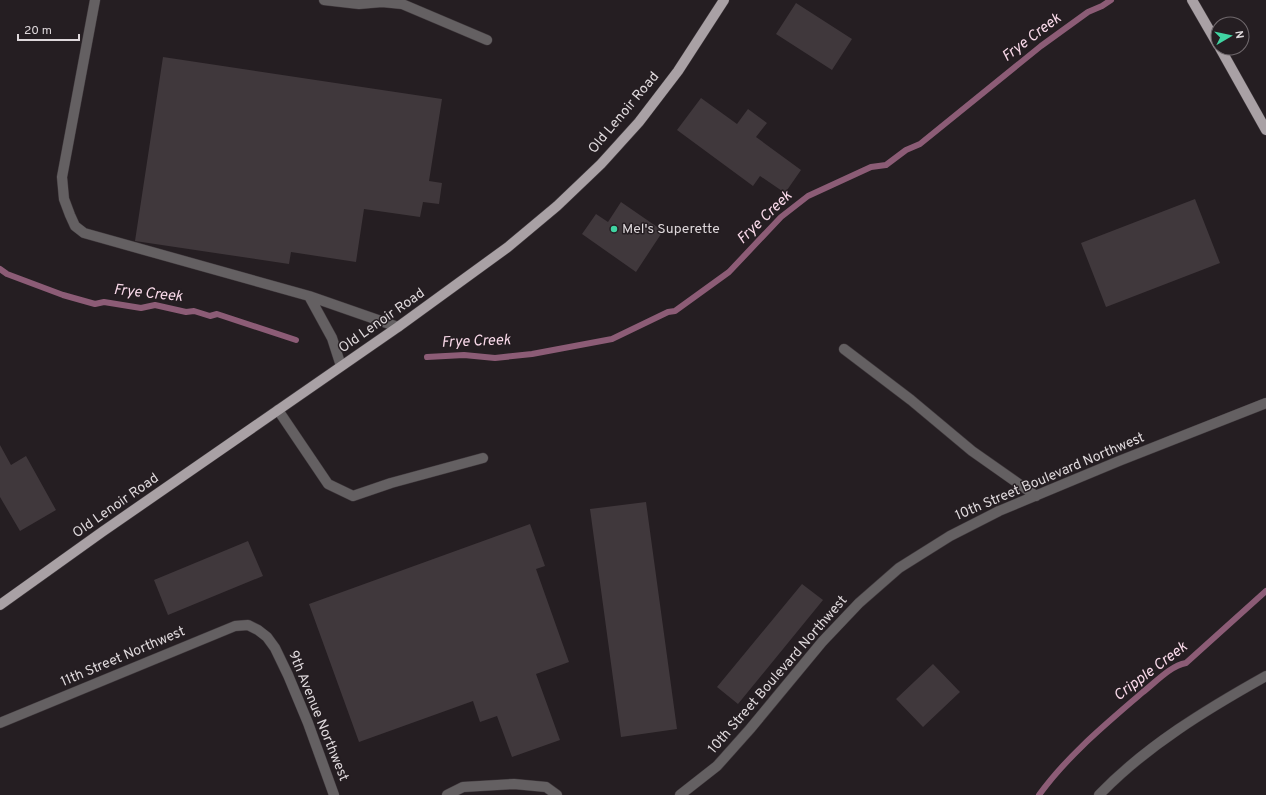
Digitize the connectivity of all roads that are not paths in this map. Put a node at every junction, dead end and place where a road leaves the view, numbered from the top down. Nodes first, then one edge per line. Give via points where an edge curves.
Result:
1 (95, 0) edge
2 (324, 0) edge
3 (724, 0) edge
4 (1192, 0) edge
5 (1210, 31) edge
6 (487, 40) dead end
7 (1224, 56) edge
8 (1266, 130) edge
9 (309, 296) junction
10 (398, 327) junction
11 (844, 349) dead end
12 (341, 366) junction
13 (1266, 403) edge
14 (278, 410) junction
15 (483, 458) dead end
16 (1036, 496) junction
17 (0, 605) edge
18 (258, 630) joint
19 (1266, 676) edge
20 (0, 723) edge
21 (334, 795) edge
22 (447, 795) edge
23 (557, 795) edge
24 (680, 795) edge
25 (1099, 795) edge

1 - 9 street via 62,177 64,200 75,226 84,233
2 - 6 street via 359,4 402,4
3 - 10 main road, Old Lenoir Road via 678,71 639,122 601,164 557,206 508,247
4 - 5 main road
7 - 8 main road
9 - 10 street
9 - 12 street via 332,338
10 - 12 main road, Old Lenoir Road
11 - 16 street via 972,451
12 - 14 main road, Old Lenoir Road
13 - 16 street, 10th Street Boulevard Northwest
14 - 15 street via 328,484 353,496
14 - 17 main road, Old Lenoir Road
16 - 24 street, 10th Street Boulevard Northwest via 999,511 950,536 899,568 859,603 822,642 716,766
18 - 20 street, 11th Street Northwest via 248,625 235,626
18 - 21 street, 9th Avenue Northwest via 275,648 288,674
19 - 25 street via 1209,709 1162,742
22 - 23 street via 463,787 514,784 546,787

